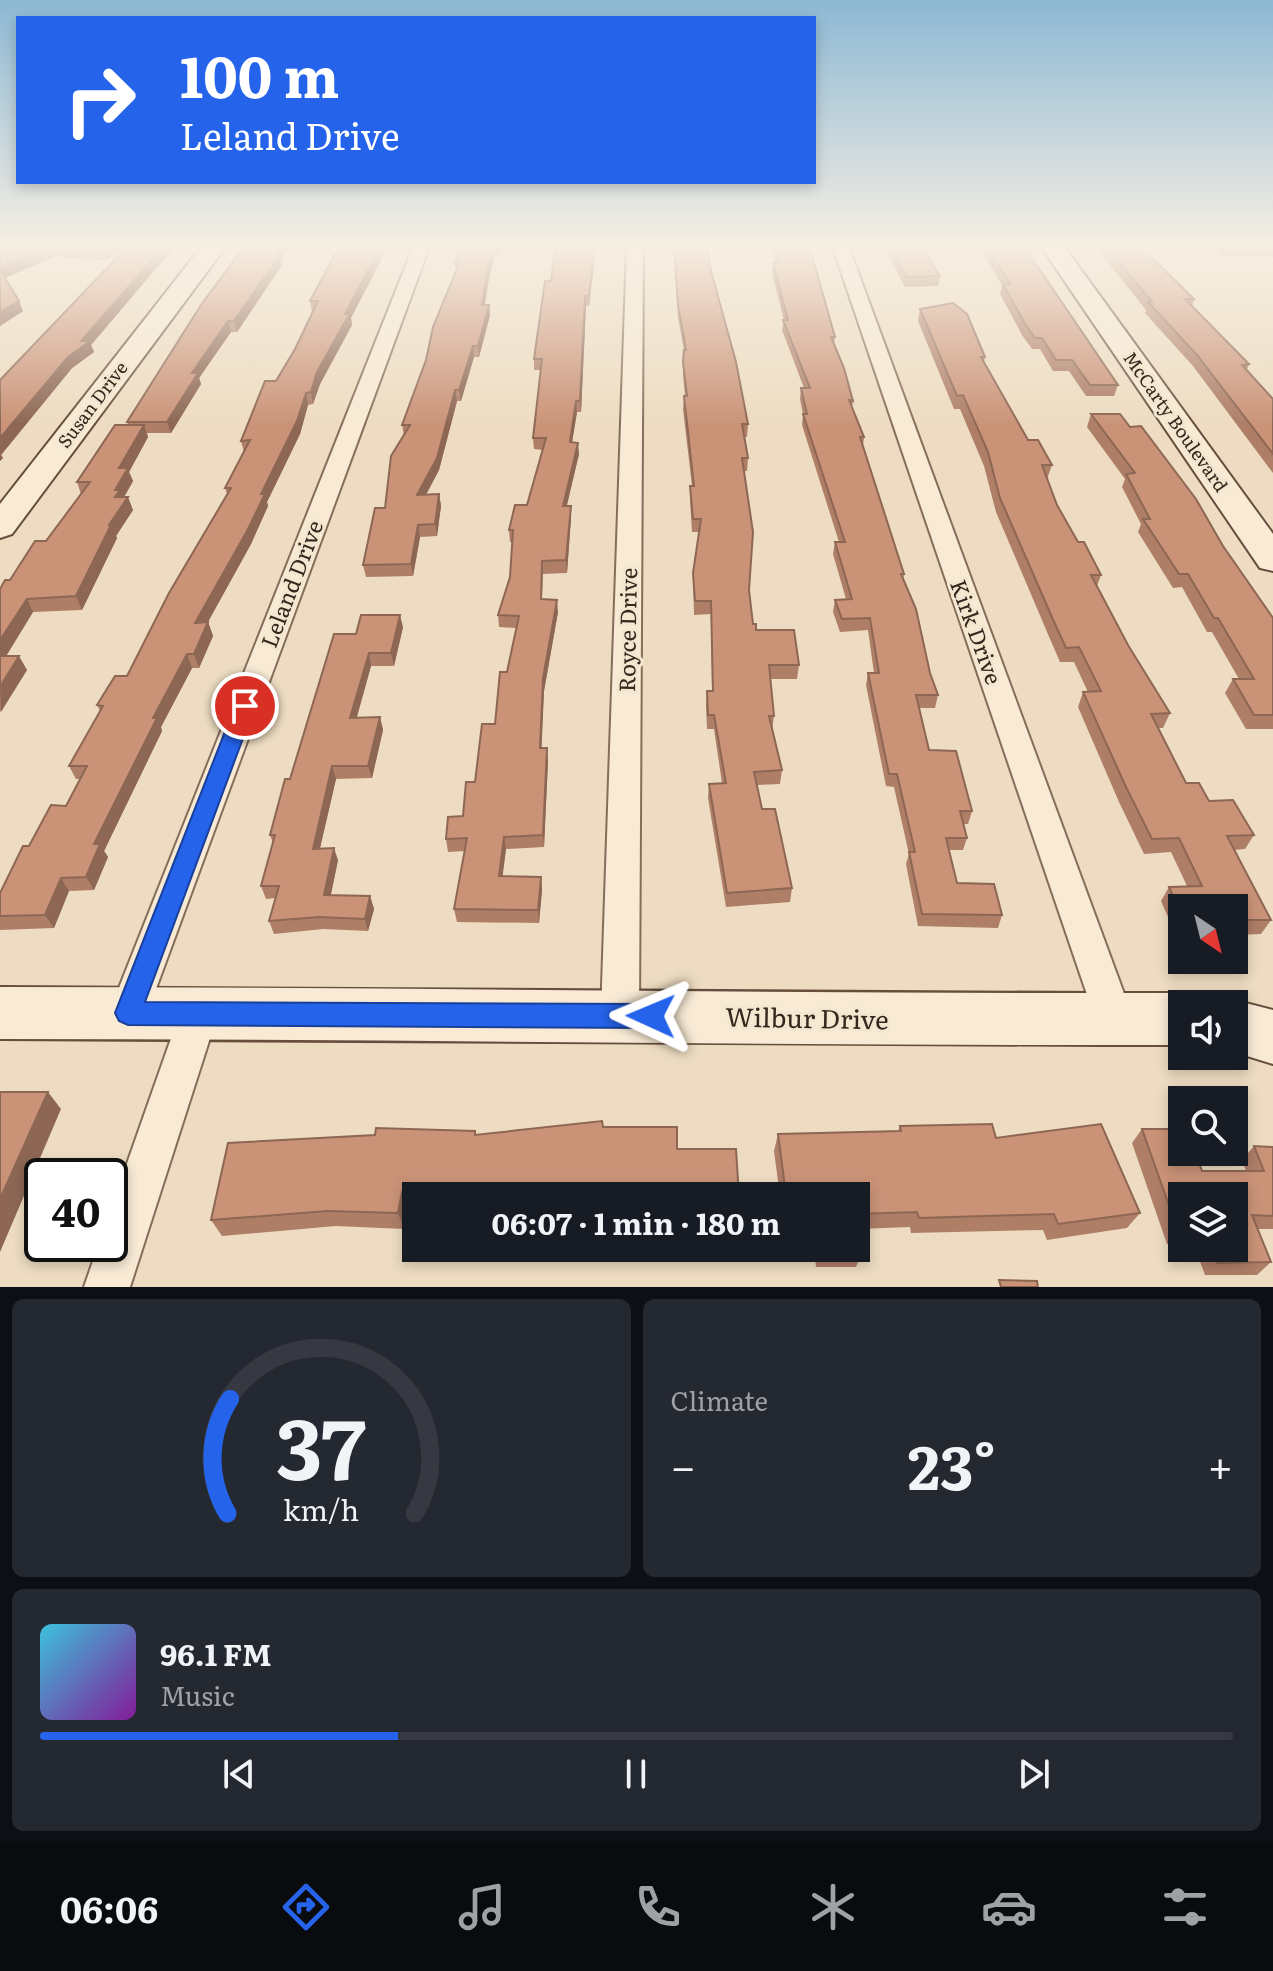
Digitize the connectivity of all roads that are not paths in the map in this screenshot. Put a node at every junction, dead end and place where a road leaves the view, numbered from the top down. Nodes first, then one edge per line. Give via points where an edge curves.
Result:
1 (169, 305) edge
2 (399, 305) edge
3 (634, 305) edge
4 (861, 305) edge
5 (1093, 305) edge
6 (0, 527) edge
7 (1273, 560) edge
8 (0, 1013) edge
9 (128, 1013) junction
10 (199, 1013) junction
11 (620, 1015) junction
12 (1114, 1018) junction
13 (1168, 1019) edge
14 (1248, 1020) edge
15 (1273, 1020) edge
16 (1248, 1030) edge
17 (1273, 1037) edge
18 (107, 1287) edge

1 - 6 street, Susan Drive
2 - 9 street, Leland Drive
3 - 11 street, Royce Drive
4 - 12 street, Kirk Drive
5 - 7 street, McCarty Boulevard
8 - 9 street, Wilbur Drive
9 - 10 street, Wilbur Drive
10 - 11 street, Wilbur Drive
10 - 18 street
11 - 12 street, Wilbur Drive
12 - 13 street, Wilbur Drive
14 - 15 street
16 - 17 street

